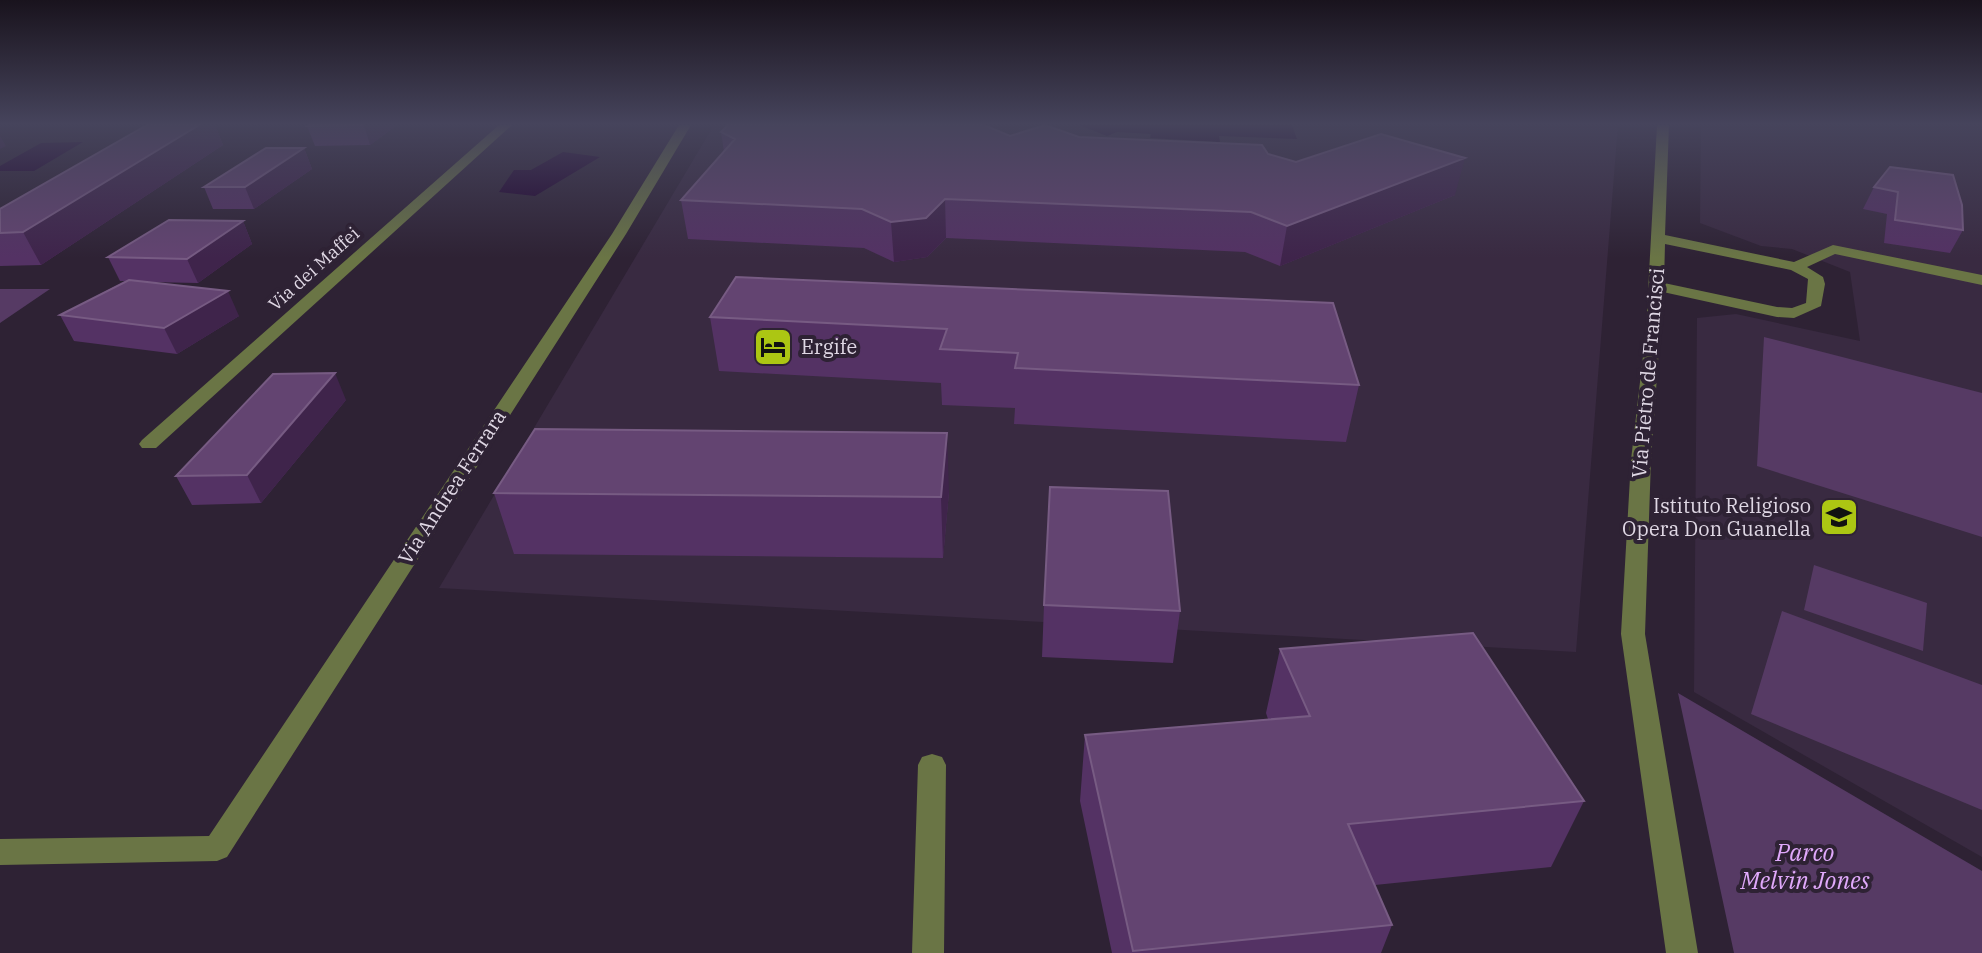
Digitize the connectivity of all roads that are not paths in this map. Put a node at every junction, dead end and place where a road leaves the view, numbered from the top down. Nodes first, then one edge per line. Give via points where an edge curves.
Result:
1 (456, 169) edge
2 (658, 169) edge
3 (1661, 169) edge
4 (1658, 238) junction
5 (1796, 267) junction
6 (1982, 280) edge
7 (1657, 286) junction
8 (149, 444) dead end
9 (932, 765) dead end
10 (0, 852) edge
11 (928, 953) edge
12 (1682, 953) edge

1 - 8 street, Via dei Maffei
2 - 10 street, Via Andrea Ferrara via 217,848
3 - 4 street, Via Pietro de Francisci
4 - 5 street
4 - 7 street, Via Pietro de Francisci
5 - 6 street via 1833,249
5 - 7 street via 1815,277 1817,284 1813,306 1794,313
7 - 12 street, Via Pietro de Francisci via 1633,634
9 - 11 street

